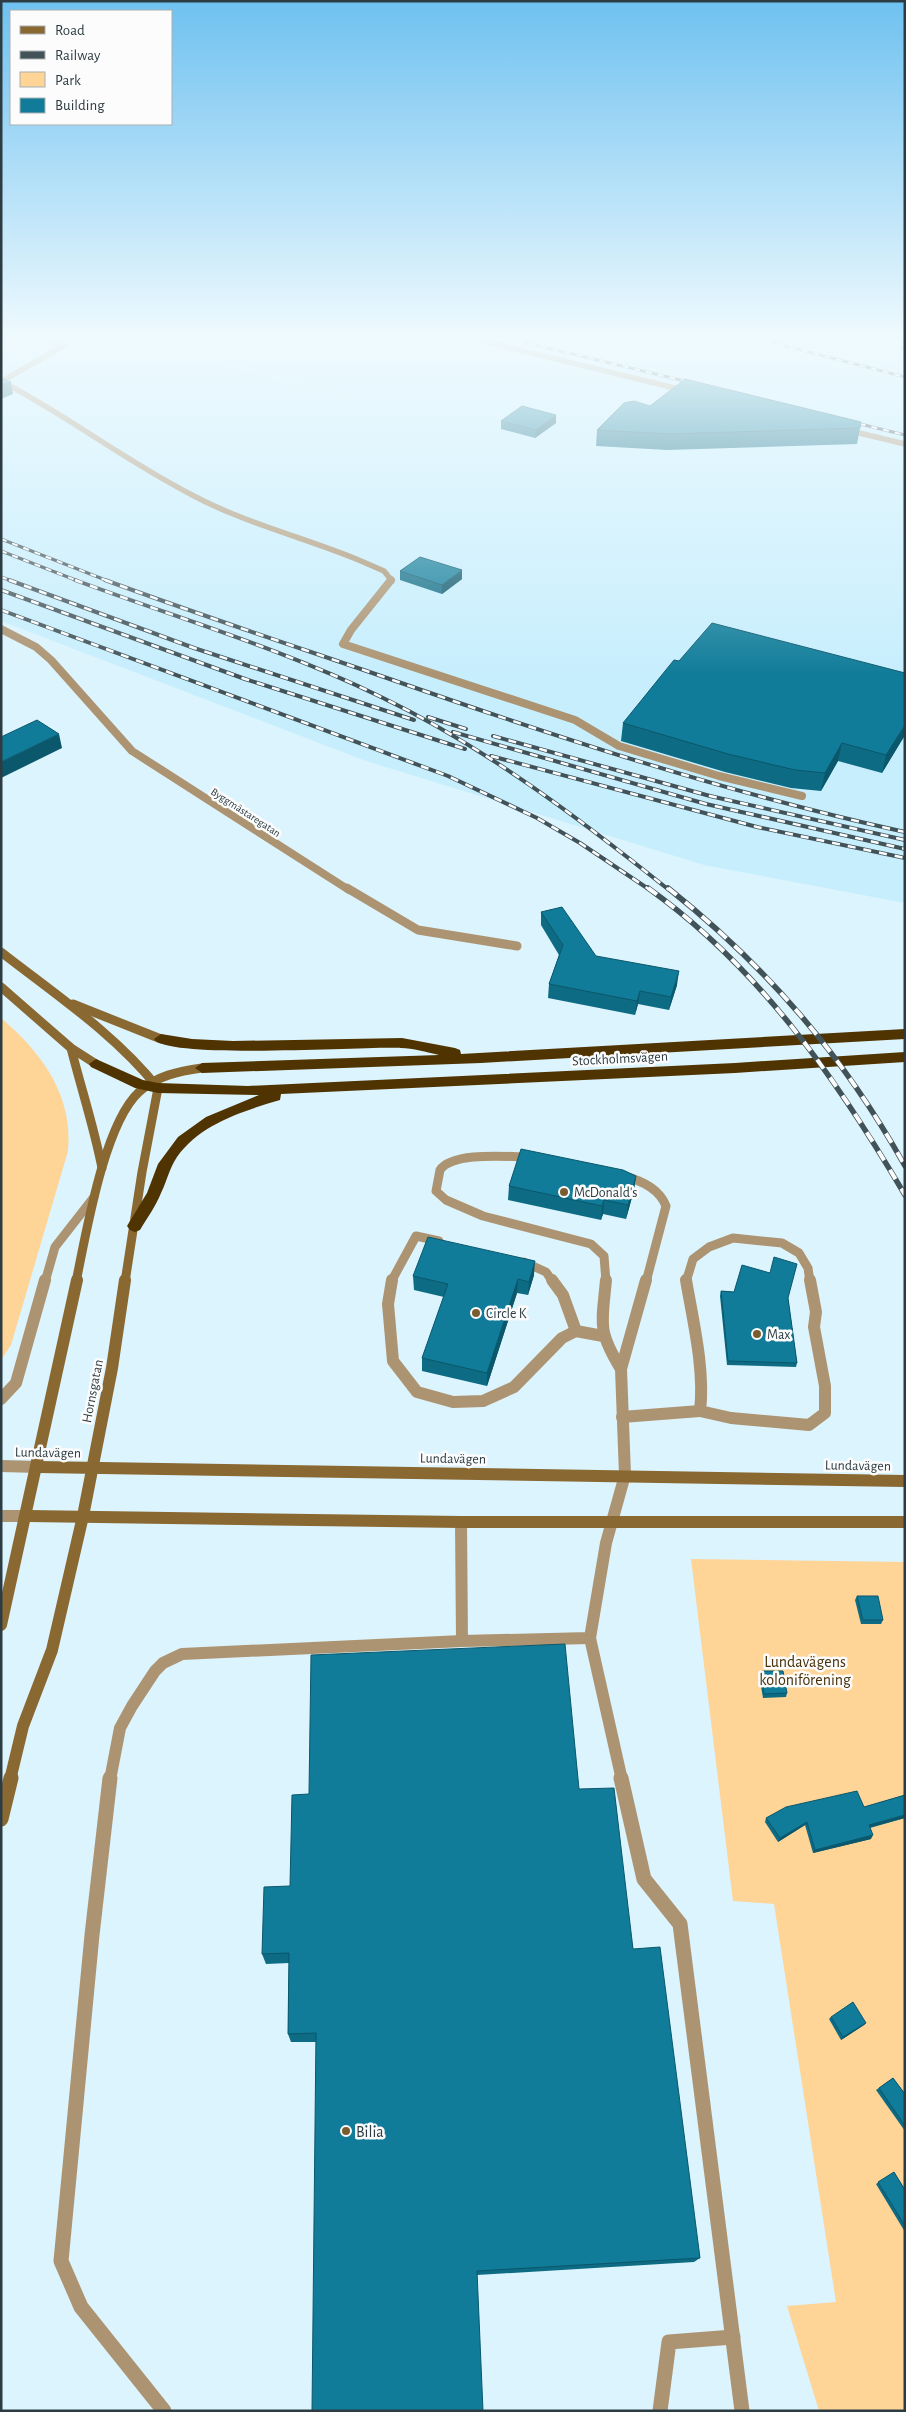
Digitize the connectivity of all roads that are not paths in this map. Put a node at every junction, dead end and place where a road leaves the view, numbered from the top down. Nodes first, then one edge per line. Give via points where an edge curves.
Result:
1 (118, 451) edge
2 (1, 629) edge
3 (802, 796) dead end
4 (517, 946) dead end
5 (1, 952) edge
6 (1, 987) edge
7 (61, 999) junction
8 (905, 1034) edge
9 (161, 1038) joint
10 (71, 1048) junction
11 (905, 1057) edge
12 (481, 1058) junction
13 (96, 1064) joint
14 (202, 1068) joint
15 (152, 1085) junction
16 (336, 1087) junction
17 (543, 1159) edge
18 (103, 1168) junction
19 (615, 1174) edge
20 (95, 1196) junction
21 (135, 1226) junction
22 (452, 1244) edge
23 (515, 1258) edge
24 (576, 1332) junction
25 (603, 1336) junction
26 (621, 1369) junction
27 (1, 1399) edge
28 (700, 1411) junction
29 (622, 1417) junction
30 (1, 1466) edge
31 (38, 1467) junction
32 (93, 1467) junction
33 (625, 1475) junction
34 (905, 1480) edge
35 (1, 1516) edge
36 (28, 1516) junction
37 (83, 1516) junction
38 (610, 1521) junction
39 (461, 1522) junction
40 (905, 1522) edge
41 (1, 1625) edge
42 (590, 1638) junction
43 (462, 1641) junction
44 (1, 1819) edge
45 (732, 2337) junction
46 (164, 2411) edge
47 (660, 2411) edge
48 (742, 2411) edge

1 - 3 street via 196,497 384,571 392,582 343,644 575,720 618,746
2 - 4 street, Byggmästaregatan via 36,647 51,660 132,751 378,910 418,930
5 - 7 main road
6 - 10 main road
7 - 9 main road
7 - 15 main road via 140,1065
8 - 12 highway, Stockholmsvägen
9 - 12 highway, Stockholmsvägen via 232,1046 402,1043
10 - 13 main road
10 - 18 main road
11 - 16 highway, Stockholmsvägen
12 - 14 highway, Stockholmsvägen
13 - 15 highway
14 - 15 main road via 167,1074
15 - 16 highway via 232,1091
15 - 18 main road via 124,1109
15 - 21 main road, Hornsgatan
16 - 21 highway via 278,1095 248,1103 192,1132 182,1140 162,1168 154,1192
17 - 25 street via 499,1156 454,1160 439,1172 436,1191 450,1203 499,1221 596,1247 604,1255 607,1265 601,1314
18 - 20 main road
19 - 26 street via 646,1185 666,1205
20 - 27 street via 55,1247 16,1383
20 - 31 main road
21 - 32 main road, Hornsgatan
22 - 24 street via 416,1236 391,1282 388,1304 393,1361 416,1392 453,1402 483,1401 514,1387 562,1338
23 - 24 street via 546,1272 563,1295
24 - 25 street
25 - 26 street
26 - 29 street
28 - 28 street via 731,1418 809,1424 825,1413 825,1386 808,1268 799,1253 782,1243 733,1238 709,1247 693,1259 686,1280 697,1349 702,1396
28 - 29 street
29 - 33 street
30 - 31 street, Lundavägen
31 - 32 main road, Lundavägen
31 - 36 main road
32 - 33 main road, Lundavägen
32 - 37 main road, Hornsgatan
33 - 34 main road, Lundavägen
33 - 38 street
35 - 36 street
36 - 37 main road
36 - 41 main road
37 - 39 main road
37 - 44 main road, Hornsgatan via 52,1650 23,1726
38 - 39 main road
38 - 40 main road
38 - 42 street
39 - 43 street
42 - 43 street
42 - 45 street via 644,1879 680,1924
43 - 46 street via 182,1654 163,1663 155,1672 120,1728 112,1761 92,1935 61,2261 81,2307
45 - 47 street via 668,2342
45 - 48 street

